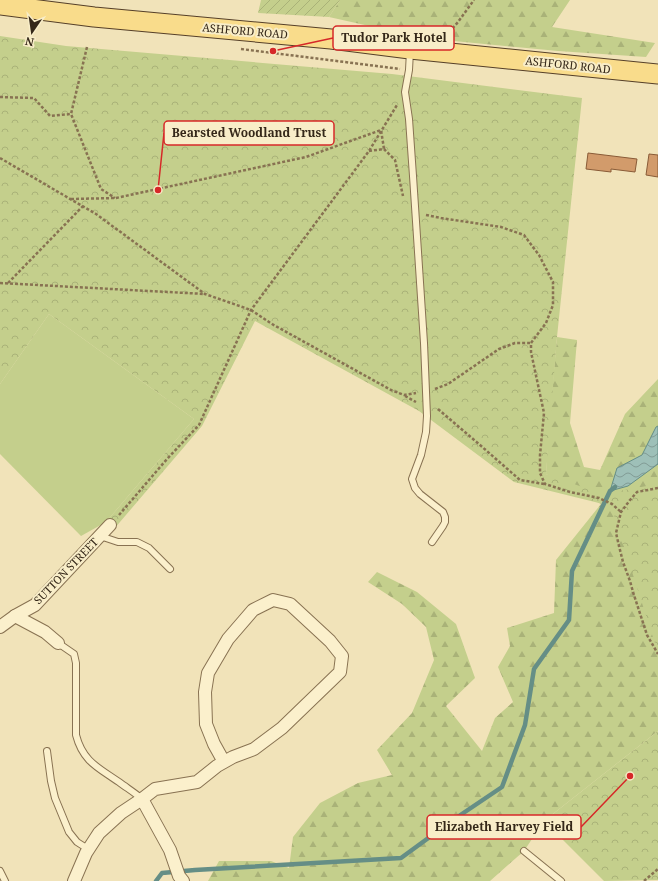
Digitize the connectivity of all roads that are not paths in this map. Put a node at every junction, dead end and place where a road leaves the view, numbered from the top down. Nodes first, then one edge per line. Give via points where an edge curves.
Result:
1 (0, 4) edge
2 (410, 49) junction
3 (658, 74) edge
4 (110, 525) road end
5 (100, 536) junction
6 (432, 542) dead end
7 (170, 568) dead end
8 (15, 616) junction
9 (0, 627) edge
10 (58, 643) joint
11 (48, 751) dead end
12 (224, 762) junction
13 (142, 799) junction
14 (88, 849) junction
15 (524, 851) dead end
16 (0, 871) edge
17 (5, 881) edge
18 (74, 881) edge
19 (183, 881) edge
20 (561, 881) edge

1 - 2 main road, ASHFORD ROAD via 101,18 331,39
2 - 3 main road, ASHFORD ROAD
2 - 6 lane via 405,92 409,119 426,392 426,432 412,478 420,494 443,512 445,517 443,526
4 - 5 street, SUTTON STREET
5 - 7 lane via 118,542 136,542 149,548
5 - 8 street, SUTTON STREET via 35,605
8 - 9 street, SUTTON STREET
8 - 10 street via 45,632
10 - 13 lane via 74,654 76,663 78,743 92,764
11 - 14 lane via 55,798 69,832 77,842
12 - 12 street via 206,724 205,692 208,673 228,639 253,610 273,600 290,604 330,641 342,656 340,672 282,728 254,750
12 - 13 street via 197,782 155,788
13 - 14 street via 99,832
13 - 19 street via 170,850
14 - 18 street
15 - 20 lane
16 - 17 lane

